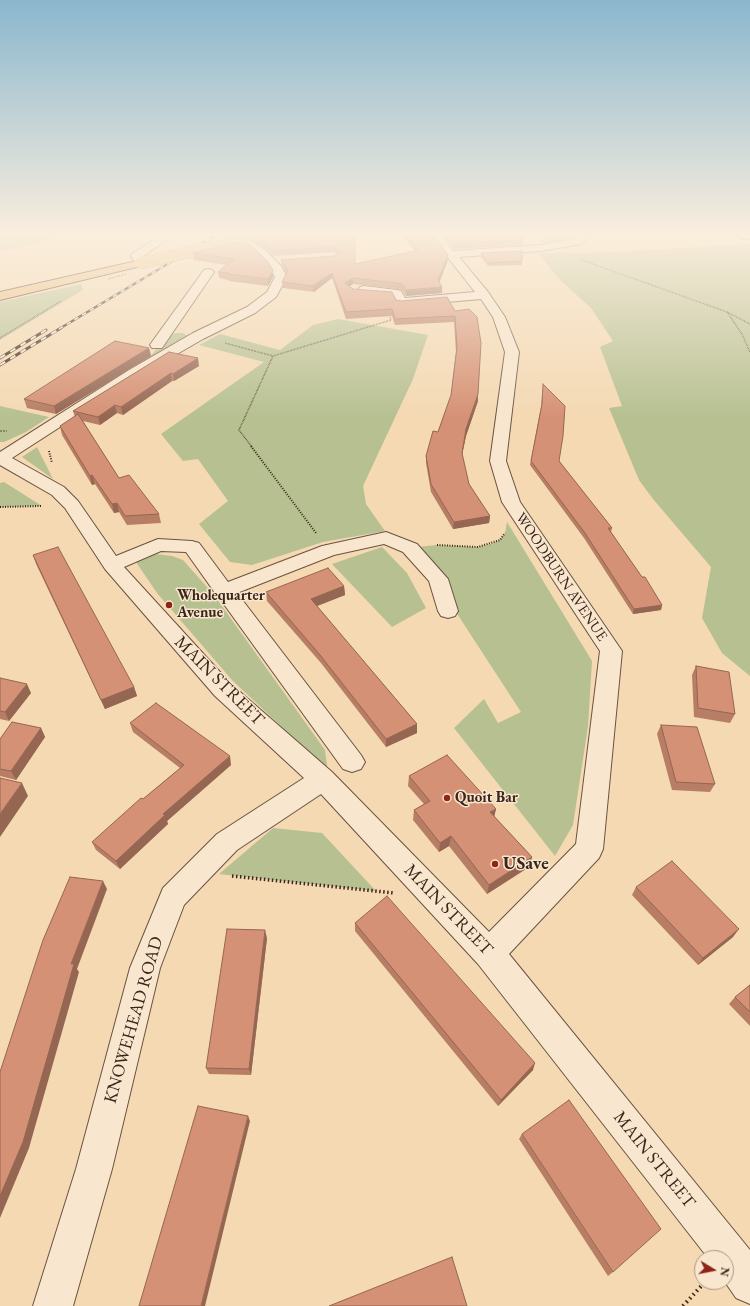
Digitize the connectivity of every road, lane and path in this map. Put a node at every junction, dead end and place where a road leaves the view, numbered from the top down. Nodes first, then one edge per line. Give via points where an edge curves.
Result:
1 (191, 296) edge
2 (269, 296) edge
3 (378, 296) edge
4 (398, 296) edge
5 (477, 296) edge
6 (485, 296) edge
7 (682, 296) edge
8 (64, 299) dead end
9 (727, 312) junction
10 (750, 324) edge
11 (168, 328) junction
12 (198, 336) junction
13 (0, 338) edge
14 (157, 345) dead end
15 (750, 352) edge
16 (273, 356) junction
17 (0, 459) edge
18 (72, 505) junction
19 (0, 507) edge
20 (500, 540) dead end
21 (436, 545) dead end
22 (329, 550) junction
23 (112, 565) junction
24 (223, 591) junction
25 (448, 611) dead end
26 (352, 762) dead end
27 (323, 779) junction
28 (197, 872) junction
29 (436, 898) junction
30 (489, 953) junction
31 (750, 1284) edge
32 (698, 1290) edge
33 (53, 1306) edge
34 (683, 1306) edge

1 - 11 street
2 - 12 street via 251,310
3 - 16 path via 392,320
4 - 5 street via 403,306
6 - 30 street, WOODBURN AVENUE via 499,317 512,352 498,461 511,502 611,651 589,849
7 - 9 path
8 - 13 path
9 - 10 path
9 - 15 path via 742,334
11 - 12 street
11 - 14 street
12 - 16 path
12 - 17 street via 134,373
16 - 22 path via 239,430
17 - 18 street, MAIN STREET via 58,491
18 - 19 path
18 - 23 street, MAIN STREET
20 - 21 path via 478,547
22 - 24 street
22 - 25 street via 386,538 410,548 438,579
23 - 24 street via 158,545 192,547
23 - 27 street, MAIN STREET via 223,690
24 - 26 street
27 - 28 street, KNOWEHEAD ROAD via 227,842
27 - 29 street, MAIN STREET
28 - 29 path
28 - 33 street, KNOWEHEAD ROAD via 173,897 145,968 94,1169
29 - 30 street, MAIN STREET
30 - 31 street, MAIN STREET via 730,1255
32 - 34 path

